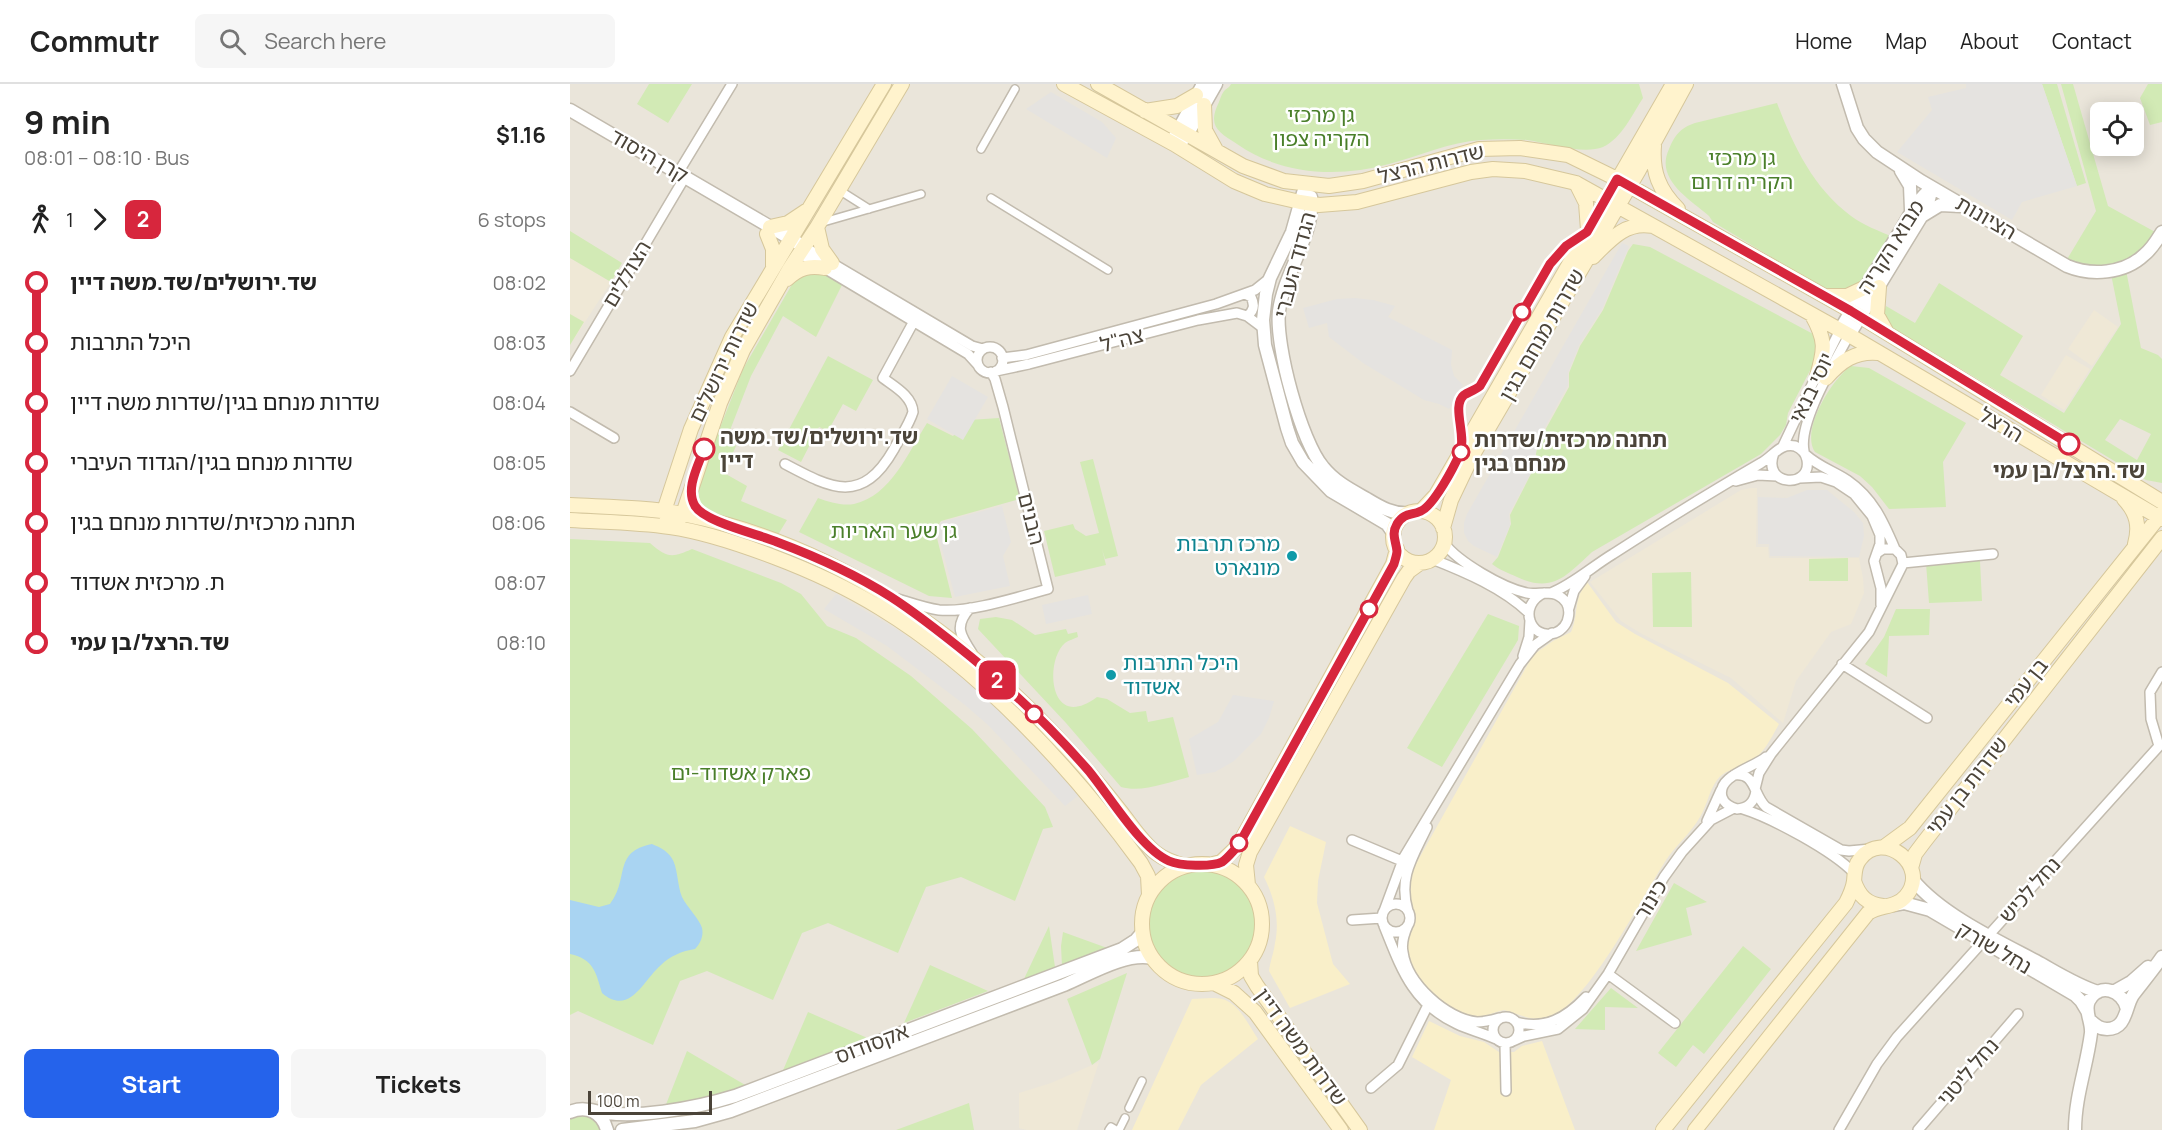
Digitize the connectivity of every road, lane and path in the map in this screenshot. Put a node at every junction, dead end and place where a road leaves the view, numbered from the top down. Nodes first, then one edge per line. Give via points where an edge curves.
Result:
1 (732, 84) edge
2 (884, 84) edge
3 (902, 84) edge
4 (1064, 84) edge
5 (1098, 84) edge
6 (1216, 84) edge
7 (1665, 84) edge
8 (1673, 84) edge
9 (1688, 84) edge
10 (1843, 84) edge
11 (1015, 89) dead end
12 (1201, 95) edge
13 (570, 110) edge
14 (1145, 111) junction
15 (1654, 116) junction
16 (1182, 132) junction
17 (1654, 142) junction
18 (1174, 144) junction
19 (981, 148) dead end
20 (1217, 152) junction
21 (1899, 167) junction
22 (682, 175) junction
23 (1576, 183) junction
24 (1623, 183) junction
25 (1308, 184) junction
26 (1932, 188) junction
27 (839, 190) junction
28 (921, 195) dead end
29 (991, 198) dead end
30 (1612, 202) junction
31 (1306, 203) junction
32 (1966, 207) junction
33 (869, 209) junction
34 (808, 210) junction
35 (1916, 213) junction
36 (1690, 221) junction
37 (818, 225) junction
38 (1656, 227) junction
39 (768, 230) junction
40 (1587, 232) junction
41 (2162, 232) edge
42 (795, 246) junction
43 (828, 266) junction
44 (1108, 270) dead end
45 (1578, 271) junction
46 (771, 274) junction
47 (1270, 278) junction
48 (779, 286) junction
49 (1873, 287) junction
50 (1245, 294) junction
51 (1825, 296) junction
52 (1810, 313) junction
53 (1856, 314) junction
54 (1247, 316) junction
55 (914, 321) junction
56 (1263, 328) junction
57 (1844, 333) junction
58 (1887, 333) junction
59 (983, 349) junction
60 (1879, 353) junction
61 (1002, 358) junction
62 (978, 365) junction
63 (570, 371) edge
64 (994, 371) junction
65 (1821, 377) junction
66 (570, 412) edge
67 (614, 438) dead end
68 (1783, 446) junction
69 (1774, 453) junction
70 (1805, 453) junction
71 (785, 464) dead end
72 (675, 474) junction
73 (1777, 476) junction
74 (1800, 478) junction
75 (693, 481) junction
76 (2135, 484) junction
77 (1720, 487) junction
78 (2162, 487) edge
79 (2118, 494) junction
80 (2162, 502) edge
81 (570, 505) edge
82 (642, 509) junction
83 (664, 511) junction
84 (1415, 512) junction
85 (683, 514) junction
86 (2161, 516) edge
87 (570, 520) edge
88 (718, 522) junction
89 (671, 527) junction
90 (1443, 528) junction
91 (1394, 534) junction
92 (2162, 538) edge
93 (1444, 543) junction
94 (2134, 546) junction
95 (1397, 549) junction
96 (1895, 549) junction
97 (2162, 551) edge
98 (1877, 553) junction
99 (1992, 554) dead end
100 (2144, 560) junction
101 (1426, 561) junction
102 (1600, 562) junction
103 (1903, 563) junction
104 (1877, 572) junction
105 (1898, 573) junction
106 (1548, 593) junction
107 (892, 597) junction
108 (970, 608) junction
109 (1568, 609) junction
110 (1878, 615) junction
111 (1529, 616) junction
112 (1552, 633) junction
113 (979, 663) junction
114 (1520, 664) junction
115 (1842, 664) junction
116 (2162, 672) edge
117 (1927, 718) dead end
118 (2161, 746) edge
119 (1771, 754) junction
120 (1734, 775) junction
121 (1447, 787) junction
122 (1722, 789) junction
123 (1755, 790) junction
124 (1738, 808) junction
125 (1703, 829) junction
126 (1352, 840) dead end
127 (1879, 848) junction
128 (1402, 861) junction
129 (1213, 864) junction
130 (1185, 866) junction
131 (1912, 874) junction
132 (1854, 877) junction
133 (1248, 885) junction
134 (1149, 895) junction
135 (1888, 906) junction
136 (1408, 910) junction
137 (1383, 918) junction
138 (1352, 920) dead end
139 (1408, 925) junction
140 (1142, 933) junction
141 (1985, 938) junction
142 (2162, 956) edge
143 (1152, 958) junction
144 (1250, 961) junction
145 (1607, 975) junction
146 (1216, 984) junction
147 (2115, 991) junction
148 (2098, 992) junction
149 (1428, 1005) junction
150 (2127, 1009) junction
151 (2018, 1014) dead end
152 (2089, 1016) junction
153 (1499, 1018) junction
154 (1516, 1022) junction
155 (1675, 1023) dead end
156 (2104, 1029) junction
157 (1496, 1039) junction
158 (1509, 1042) junction
159 (2085, 1064) junction
160 (1142, 1081) dead end
161 (1371, 1088) dead end
162 (1506, 1091) dead end
163 (1129, 1108) dead end
164 (591, 1110) junction
165 (570, 1112) edge
166 (1125, 1118) dead end
167 (607, 1130) edge
168 (622, 1130) edge
169 (1109, 1130) edge
170 (1117, 1130) edge
171 (1341, 1130) edge
172 (1360, 1130) edge
173 (1663, 1130) edge
174 (1695, 1130) edge
175 (1839, 1130) edge
176 (1918, 1130) edge
177 (2075, 1130) edge

1 - 22 street, הצוללים
2 - 34 main road, שדרות ירושלים
3 - 27 main road, שדרות ירושלים
4 - 18 main road, שדרות הרצל
5 - 14 main road, שדרות הרצל
6 - 12 street
7 - 15 main road
8 - 15 main road, שדרות מנחם בגין
9 - 17 main road, שדרות מנחם בגין
10 - 21 street, הציונות via 1864,139
11 - 19 street
12 - 14 main road via 1177,106
12 - 16 street
12 - 20 main road via 1204,130
13 - 22 street, קרן היסוד
14 - 16 main road, שדרות הרצל
15 - 24 main road, שדרות מנחם בגין
16 - 18 street
16 - 20 main road, שדרות הרצל
17 - 24 main road, שדרות מנחם בגין
17 - 36 main road via 1655,173 1661,189
18 - 31 main road, שדרות הרצל via 1244,185
20 - 25 main road, שדרות הרצל via 1260,173
21 - 26 street, הציונות
21 - 35 street via 1910,186
22 - 39 street, קרן היסוד
22 - 63 street, הצוללים
23 - 30 main road, שדרות הרצל
23 - 31 main road, שדרות הרצל via 1525,171 1483,170 1357,202
23 - 40 main road via 1587,209
24 - 25 main road, שדרות הרצל via 1568,155 1497,147 1354,183
24 - 30 main road, שדרות מנחם בגין
24 - 36 main road, שדרות הרצל
25 - 31 street, הגדוד העברי
26 - 32 street, הציונות
26 - 35 street, מבוא הקריה via 1928,203
27 - 33 street
27 - 37 main road, שדרות ירושלים
28 - 33 street
29 - 44 street
30 - 38 main road, שדרות הרצל
30 - 40 main road, שדרות מנחם בגין
30 - 45 main road, שדרות מנחם בגין
31 - 47 street, הגדוד העברי
31 - 84 street, הגדוד העברי via 1310,218 1283,291 1278,321 1282,354 1301,426 1317,460 1337,481 1384,508 1400,514
32 - 35 street via 1940,205
32 - 41 street, הציונות via 2062,263 2087,272 2112,270 2136,261
33 - 37 street
34 - 39 main road
34 - 42 main road, שדרות ירושלים
35 - 49 street, מבוא הקריה
36 - 51 main road, שדרות הרצל
37 - 42 main road, שדרות ירושלים
37 - 43 main road
38 - 45 main road via 1641,225 1622,230
38 - 52 main road, שדרות הרצל
39 - 42 street, קרן היסוד
39 - 46 main road via 774,249
40 - 84 main road, שדרות מנחם בגין via 1436,495
42 - 43 street
42 - 46 main road, שדרות ירושלים
42 - 48 main road, שדרות ירושלים
43 - 48 main road via 801,268
43 - 55 street
43 - 59 street
45 - 90 main road, שדרות מנחם בגין via 1471,458
46 - 72 main road, שדרות ירושלים via 723,355
47 - 50 street, צה"ל
47 - 56 street, הגדוד העברי
48 - 75 main road, שדרות ירושלים via 734,370
49 - 51 main road via 1846,297
49 - 53 street, מבוא הקריה
49 - 58 main road via 1877,315
50 - 54 street via 1254,304
50 - 61 street, צה"ל via 1047,350
51 - 53 main road, שדרות הרצל
52 - 57 main road, שדרות הרצל
52 - 65 main road via 1824,345
53 - 57 street, מבוא הקריה
53 - 58 main road, שדרות הרצל
54 - 56 street
54 - 64 street, צה"ל via 1237,313 1198,320
55 - 62 street via 968,354
55 - 71 street via 883,378 907,396 913,412 878,471 858,485 835,487
56 - 91 street, הגדוד העברי via 1284,420 1297,452 1331,491 1387,524
57 - 60 main road, הרצל
57 - 65 street, יוסי בנאי
58 - 76 main road, הרצל
59 - 61 street via 996,349
59 - 62 street
60 - 65 main road via 1853,355
60 - 79 main road, הרצל
61 - 64 street
62 - 64 street via 985,372
64 - 108 street, הבנים via 1048,589
65 - 68 street, יוסי בנאי
65 - 70 street, יוסי בנאי via 1804,432
66 - 67 street
68 - 69 street
68 - 70 street via 1796,446
69 - 73 street via 1771,463
69 - 77 street
70 - 74 street via 1807,469
70 - 96 street via 1863,493 1879,513
72 - 82 main road via 658,501
72 - 83 main road, שדרות ירושלים
73 - 74 street via 1786,481
73 - 77 street via 1758,476
74 - 98 street via 1826,478 1854,494 1879,530
75 - 85 main road, שדרות ירושלים
75 - 88 main road via 696,508
76 - 78 main road
76 - 80 main road, הרצל
77 - 102 street
79 - 86 main road, הרצל
79 - 94 main road via 2138,522
81 - 82 main road
82 - 83 main road
83 - 85 main road
83 - 89 main road
84 - 90 main road via 1434,516
84 - 91 main road via 1399,521
85 - 88 main road
85 - 89 main road, שדרות ירושלים
86 - 94 main road, בן עמי
87 - 89 main road
88 - 107 main road via 827,562
89 - 134 main road via 742,545 821,576 879,607 923,637 1033,733 1076,781 1141,863 1148,876
90 - 93 main road
91 - 95 main road
92 - 100 main road, שדרות בן עמי
93 - 101 main road via 1440,552
93 - 106 street via 1467,563 1508,586 1524,592
94 - 127 main road, בן עמי via 1910,828
95 - 101 main road via 1406,559
95 - 129 main road via 1394,564 1238,846 1221,862
96 - 98 street
96 - 103 street
97 - 100 main road
98 - 104 street
99 - 103 street
100 - 131 main road, שדרות בן עמי via 1924,842 1916,854
101 - 111 street via 1463,572 1517,602
101 - 133 main road via 1404,578 1250,852 1246,865
102 - 106 street
102 - 109 street via 1578,584
103 - 105 street
104 - 105 street via 1889,578
104 - 110 street via 1881,588
105 - 110 street
106 - 109 street via 1563,599
106 - 111 street via 1533,600
107 - 108 street, הבנים via 941,610
107 - 113 main road
108 - 113 street via 960,620 960,628 963,640
109 - 112 street via 1566,624
110 - 115 street
111 - 112 street via 1542,633
111 - 114 street via 1529,637
112 - 114 street via 1535,645
113 - 130 main road via 1043,722 1150,847
114 - 121 street
115 - 117 street
115 - 119 street
116 - 118 street, נחל לכיש via 2150,692 2151,719
118 - 141 street, נחל לכיש
119 - 120 street
119 - 123 street via 1759,773
120 - 122 street via 1724,782
120 - 123 street via 1745,776 1753,782
121 - 128 street
121 - 136 street via 1407,868 1403,894
122 - 124 street via 1726,804
122 - 125 street, כינור
123 - 124 street via 1752,802
123 - 127 street via 1772,811 1831,845 1850,851
124 - 125 street, כינור via 1718,815
124 - 132 street via 1772,821 1836,857
125 - 145 street, כינור via 1674,862
126 - 128 street
127 - 131 main road via 1901,853
127 - 132 main road via 1860,858
128 - 137 street
129 - 130 main road
129 - 133 main road
130 - 134 main road via 1164,877
131 - 135 main road, שדרות בן עמי via 1906,895
131 - 141 street, נחל שורק via 1932,900
132 - 135 main road via 1856,889 1867,902
132 - 173 main road via 1850,895 1838,914
133 - 144 main road via 1259,905 1262,928
134 - 140 main road
135 - 141 street, נחל שורק via 1904,903 1930,910
135 - 174 main road, שדרות בן עמי via 1868,913
136 - 137 street via 1396,904 1388,907
136 - 139 street
137 - 138 street
137 - 139 street via 1394,932
137 - 149 street via 1403,973
139 - 153 street via 1403,956 1424,992 1463,1019 1480,1022
140 - 143 main road
140 - 164 street, אקסודוס via 1122,949 709,1104 612,1115
141 - 148 street, נחל שורק
141 - 152 street, נחל שורק via 2075,995
141 - 175 street, נחל לכיש via 1887,1050
142 - 147 street
142 - 150 street
143 - 146 main road via 1159,968 1180,981
143 - 168 street, אקסודוס via 1137,956 1115,963 725,1113
144 - 146 main road via 1235,975
144 - 172 main road, שדרות משה דיין via 1251,976 1257,986
145 - 154 street, כינור via 1560,1018 1538,1025
145 - 155 street
145 - 158 street, כינור via 1591,1000 1558,1029
146 - 171 main road, שדרות משה דיין via 1256,1012
147 - 148 street
147 - 150 street
148 - 152 street via 2090,1000
149 - 157 street via 1450,1020
149 - 161 street via 1398,1065
150 - 156 street via 2116,1028
151 - 176 street, נחל ליטני
152 - 156 street
152 - 159 street
153 - 154 street via 1508,1017
153 - 157 street via 1492,1030
154 - 158 street via 1519,1030
156 - 159 street
157 - 158 street
158 - 162 street
159 - 177 street
160 - 163 street
164 - 165 street, אקסודוס
164 - 167 street via 604,1120
166 - 170 street
169 - 170 street

